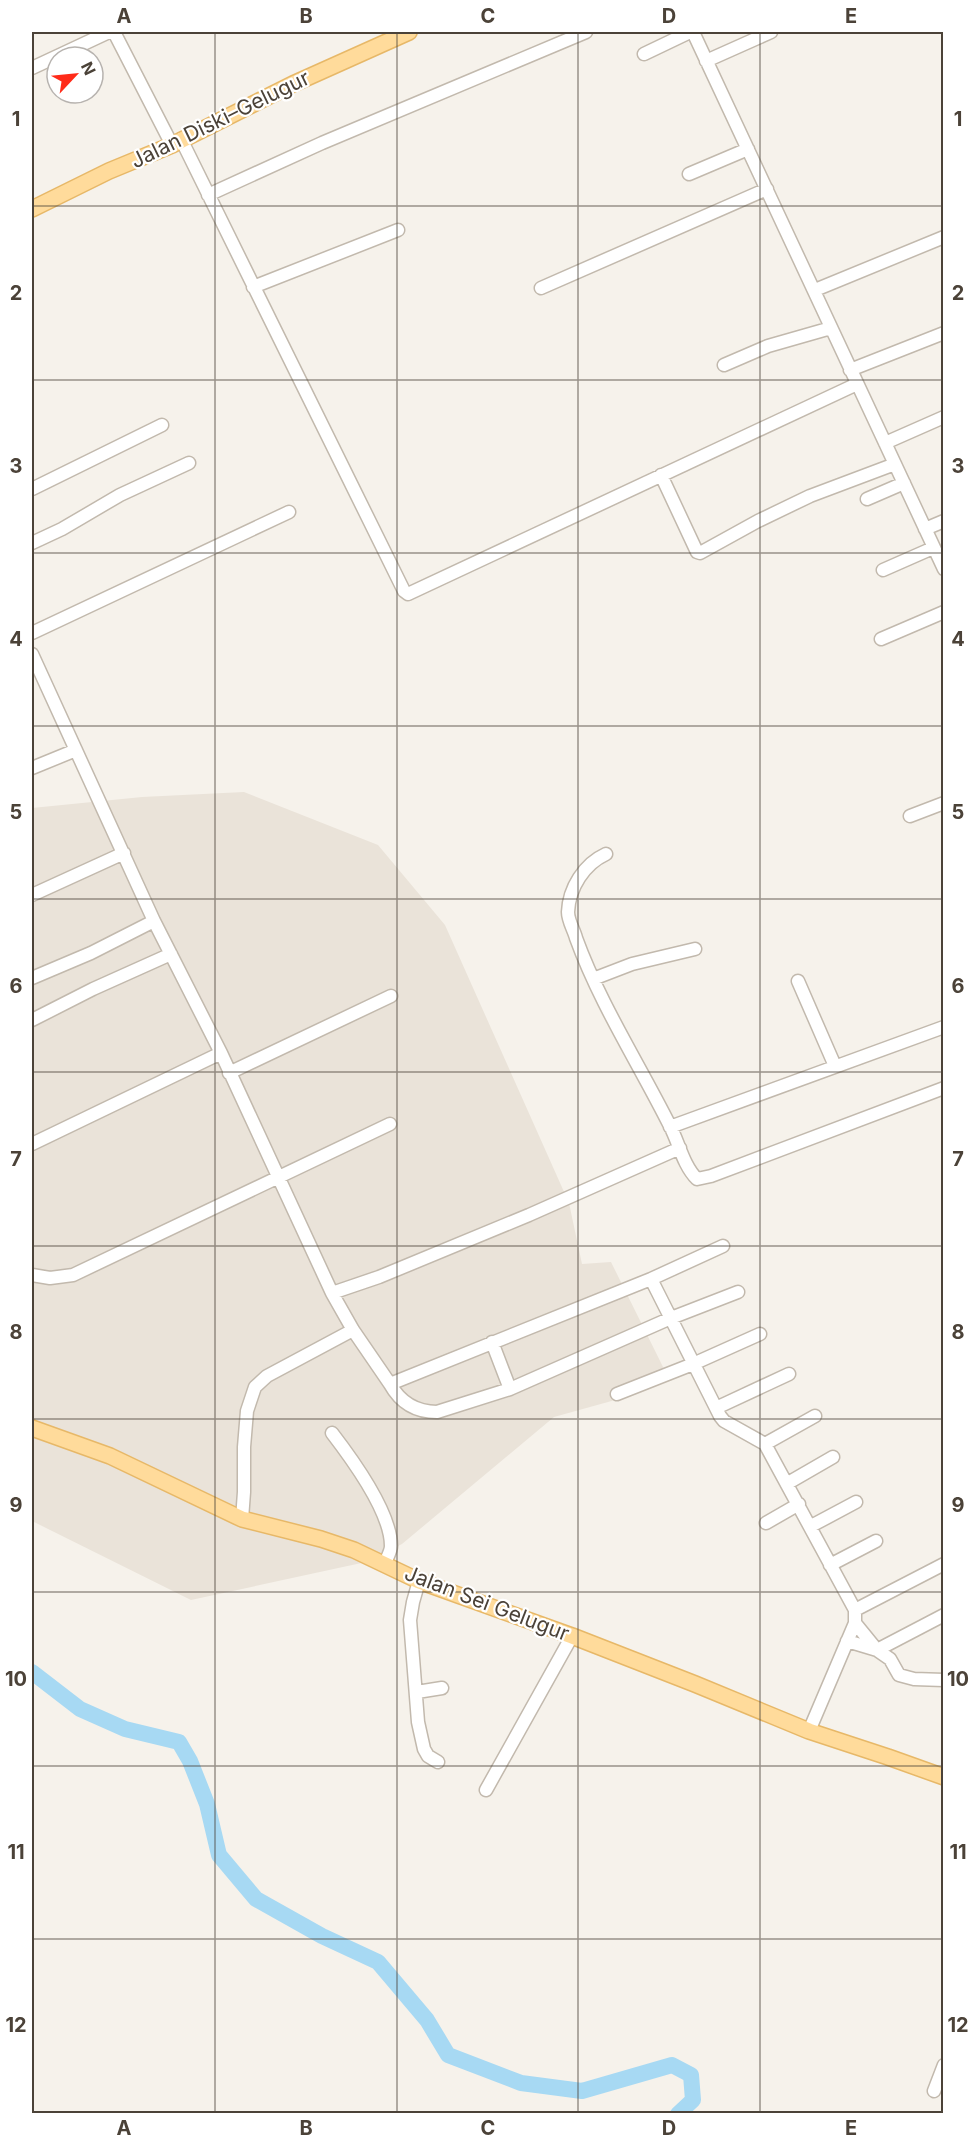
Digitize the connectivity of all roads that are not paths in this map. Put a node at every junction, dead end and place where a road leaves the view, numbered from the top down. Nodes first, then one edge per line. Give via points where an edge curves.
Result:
1 (109, 32) edge
2 (114, 32) edge
3 (409, 32) edge
4 (586, 32) edge
5 (691, 32) edge
6 (771, 32) edge
7 (644, 54) dead end
8 (706, 61) junction
9 (32, 68) edge
10 (177, 142) junction
11 (748, 149) junction
12 (689, 174) dead end
13 (767, 189) junction
14 (208, 195) junction
15 (32, 209) edge
16 (398, 230) dead end
17 (944, 237) edge
18 (253, 287) junction
19 (541, 288) dead end
20 (815, 290) junction
21 (831, 328) junction
22 (944, 333) edge
23 (724, 365) dead end
24 (850, 369) junction
25 (857, 384) junction
26 (944, 417) edge
27 (162, 425) dead end
28 (885, 442) junction
29 (189, 463) dead end
30 (894, 464) junction
31 (661, 475) junction
32 (904, 483) junction
33 (32, 489) edge
34 (867, 499) dead end
35 (290, 513) dead end
36 (944, 521) edge
37 (925, 529) junction
38 (32, 543) edge
39 (938, 552) edge
40 (944, 569) edge
41 (883, 570) dead end
42 (944, 612) edge
43 (32, 633) edge
44 (881, 639) dead end
45 (32, 654) edge
46 (75, 750) junction
47 (32, 768) edge
48 (944, 803) edge
49 (910, 816) dead end
50 (124, 854) junction
51 (606, 854) dead end
52 (32, 895) edge
53 (154, 921) junction
54 (695, 949) dead end
55 (171, 954) junction
56 (32, 978) edge
57 (593, 979) junction
58 (798, 981) dead end
59 (391, 996) dead end
60 (32, 1020) edge
61 (944, 1027) edge
62 (221, 1053) junction
63 (835, 1066) junction
64 (230, 1073) junction
65 (944, 1089) edge
66 (390, 1124) dead end
67 (670, 1127) junction
68 (32, 1144) edge
69 (680, 1148) junction
70 (279, 1179) junction
71 (723, 1246) dead end
72 (32, 1275) edge
73 (651, 1279) junction
74 (738, 1292) dead end
75 (332, 1293) junction
76 (671, 1318) junction
77 (352, 1330) junction
78 (760, 1334) dead end
79 (492, 1342) junction
80 (693, 1364) junction
81 (789, 1374) dead end
82 (390, 1384) junction
83 (510, 1389) junction
84 (617, 1394) dead end
85 (716, 1408) junction
86 (815, 1416) dead end
87 (32, 1428) edge
88 (332, 1433) dead end
89 (765, 1444) junction
90 (833, 1457) dead end
91 (788, 1483) junction
92 (856, 1502) dead end
93 (799, 1504) junction
94 (242, 1519) junction
95 (766, 1523) dead end
96 (811, 1526) junction
97 (876, 1540) dead end
98 (385, 1563) junction
99 (944, 1564) edge
100 (830, 1565) junction
101 (419, 1581) junction
102 (855, 1610) junction
103 (944, 1615) edge
104 (855, 1623) junction
105 (572, 1636) junction
106 (847, 1641) junction
107 (877, 1650) junction
108 (944, 1680) edge
109 (442, 1688) dead end
110 (417, 1692) junction
111 (808, 1731) junction
112 (438, 1762) dead end
113 (944, 1778) edge
114 (486, 1790) dead end
115 (944, 2065) edge
116 (934, 2091) dead end

1 - 9 street
2 - 10 street
3 - 10 main road, Jalan Diski–Gelugur
4 - 14 street
5 - 7 street
5 - 8 street
6 - 8 street
8 - 11 street
10 - 14 street
10 - 15 main road, Jalan Diski–Gelugur
11 - 12 street
11 - 13 street
13 - 19 street
13 - 20 street
14 - 18 street
16 - 18 street
17 - 20 street
18 - 31 street via 408,594
20 - 21 street
21 - 23 street via 768,346
21 - 24 street
22 - 24 street
24 - 25 street
25 - 28 street
25 - 31 street
26 - 28 street
27 - 33 street
28 - 30 street
29 - 38 street
30 - 31 street via 810,496 700,553
30 - 32 street
32 - 34 street
32 - 37 street
35 - 43 street
36 - 37 street
37 - 39 street
39 - 40 street
39 - 41 street
42 - 44 street
45 - 46 street
46 - 47 street
46 - 50 street
48 - 49 street
50 - 52 street
50 - 53 street
51 - 57 street via 592,862 580,877 572,891 568,913
53 - 55 street
53 - 56 street
54 - 57 street via 632,964
55 - 60 street
55 - 62 street
57 - 67 street
58 - 63 street
59 - 64 street
61 - 63 street
62 - 64 street
62 - 68 street
63 - 67 street
64 - 70 street
65 - 69 street via 702,1180 693,1176
66 - 70 street
67 - 69 street
69 - 75 street via 529,1215
70 - 72 street via 73,1275
70 - 75 street
71 - 73 street
73 - 76 street
73 - 79 street
74 - 76 street
75 - 77 street
76 - 80 street
76 - 83 street
77 - 82 street
77 - 94 street via 267,1376 255,1387 244,1447
78 - 80 street
79 - 82 street
79 - 83 street
80 - 84 street
80 - 85 street
81 - 85 street
82 - 83 street via 412,1407 428,1412
85 - 89 street via 724,1420
86 - 89 street
87 - 94 main road, Jalan Sei Gelugur via 110,1456
88 - 98 street via 368,1484 389,1530 391,1548
89 - 91 street
90 - 91 street
91 - 93 street
92 - 96 street
93 - 95 street
93 - 96 street
94 - 98 main road, Jalan Sei Gelugur via 321,1539
96 - 100 street
97 - 100 street
98 - 101 main road, Jalan Sei Gelugur
99 - 102 street
100 - 102 street
101 - 105 main road, Jalan Sei Gelugur
101 - 110 street via 410,1620
102 - 104 street
103 - 107 street
104 - 106 street
104 - 107 street
105 - 111 main road, Jalan Sei Gelugur
105 - 114 street
106 - 107 street
106 - 111 street
107 - 108 street via 890,1659 902,1677
109 - 110 street
110 - 112 street via 424,1749
111 - 113 main road, Jalan Sei Gelugur
115 - 116 street

